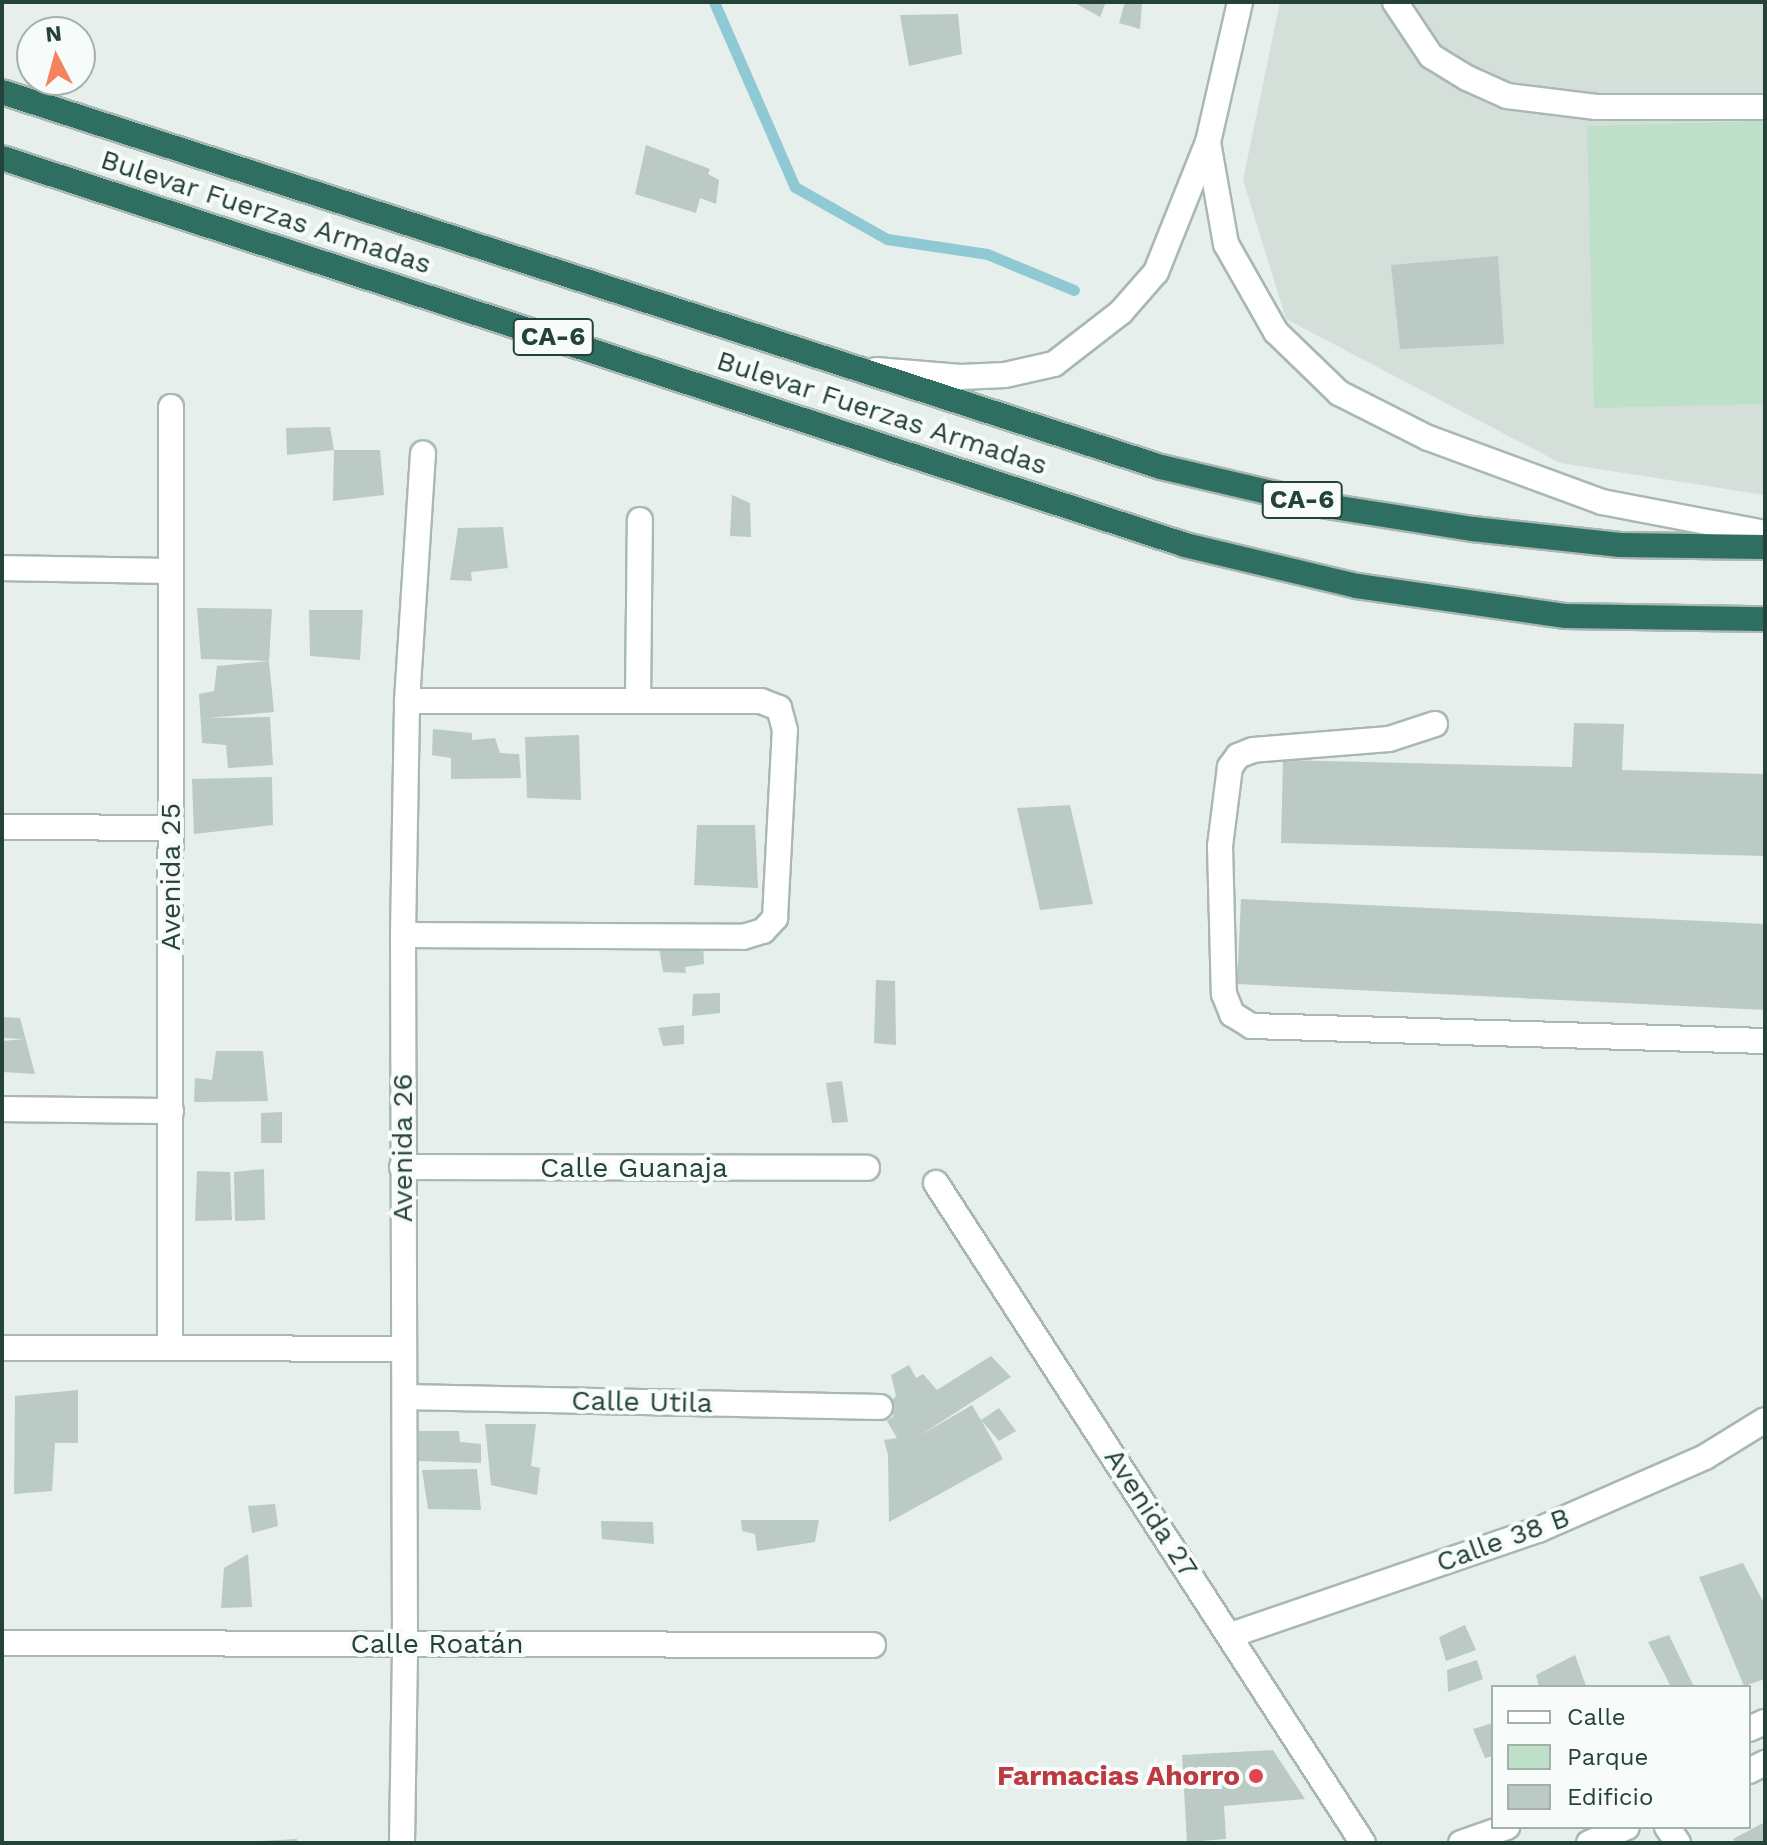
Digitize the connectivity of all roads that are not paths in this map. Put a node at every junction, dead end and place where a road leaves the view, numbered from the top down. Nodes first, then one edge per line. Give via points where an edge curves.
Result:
1 (1240, 2) edge
2 (1395, 2) edge
3 (2, 92) edge
4 (1765, 107) edge
5 (1208, 142) junction
6 (2, 158) edge
7 (856, 368) junction
8 (171, 407) dead end
9 (423, 454) dead end
10 (640, 520) dead end
11 (1765, 533) edge
12 (1765, 547) edge
13 (2, 568) edge
14 (171, 571) junction
15 (1765, 619) edge
16 (638, 700) junction
17 (407, 701) junction
18 (1435, 724) dead end
19 (2, 827) edge
20 (171, 828) junction
21 (403, 935) junction
22 (1765, 1041) edge
23 (2, 1109) edge
24 (171, 1111) junction
25 (402, 1167) junction
26 (867, 1168) dead end
27 (936, 1183) dead end
28 (170, 1347) junction
29 (2, 1348) edge
30 (404, 1349) junction
31 (405, 1397) junction
32 (880, 1407) dead end
33 (1765, 1420) edge
34 (1231, 1635) junction
35 (2, 1643) edge
36 (405, 1644) junction
37 (873, 1645) dead end
38 (1501, 1829) edge
39 (1622, 1829) edge
40 (402, 1843) edge
41 (1363, 1843) edge
42 (1461, 1843) edge
43 (1589, 1843) edge

1 - 5 street
2 - 4 street via 1431,56 1507,96 1596,107
3 - 7 highway, Bulevar Fuerzas Armadas / CA-6
5 - 7 street via 1156,272 1121,312 1054,364 1005,375 961,377
5 - 11 street via 1226,244 1276,332 1339,393 1428,438 1602,502
6 - 15 highway, Bulevar Fuerzas Armadas / CA-6 via 1185,545 1357,586 1566,616
7 - 12 highway, Bulevar Fuerzas Armadas / CA-6 via 1161,467 1327,506 1620,545
8 - 14 street, Avenida 25
9 - 17 street, Avenida 26
10 - 16 street
13 - 14 street
14 - 20 street, Avenida 25
16 - 17 street
16 - 21 street via 761,701 779,708 785,730 775,918 763,931 743,937
17 - 21 street, Avenida 26
18 - 22 street via 1389,739 1253,750 1238,756 1230,767 1220,846 1224,994 1232,1014 1251,1026
19 - 20 street
20 - 24 street, Avenida 25
21 - 25 street, Avenida 26
23 - 24 street
24 - 28 street, Avenida 25
25 - 26 street, Calle Guanaja
25 - 30 street, Avenida 26
27 - 34 street, Avenida 27
28 - 29 street
28 - 30 street
30 - 31 street, Avenida 26
31 - 32 street, Calle Utila
31 - 36 street, Avenida 26
33 - 34 street, Calle 38 B via 1705,1457 1538,1530
34 - 41 street, Avenida 27
35 - 36 street, Calle Roatán
36 - 37 street, Calle Roatán
36 - 40 street, Avenida 26
38 - 42 street
39 - 43 street

